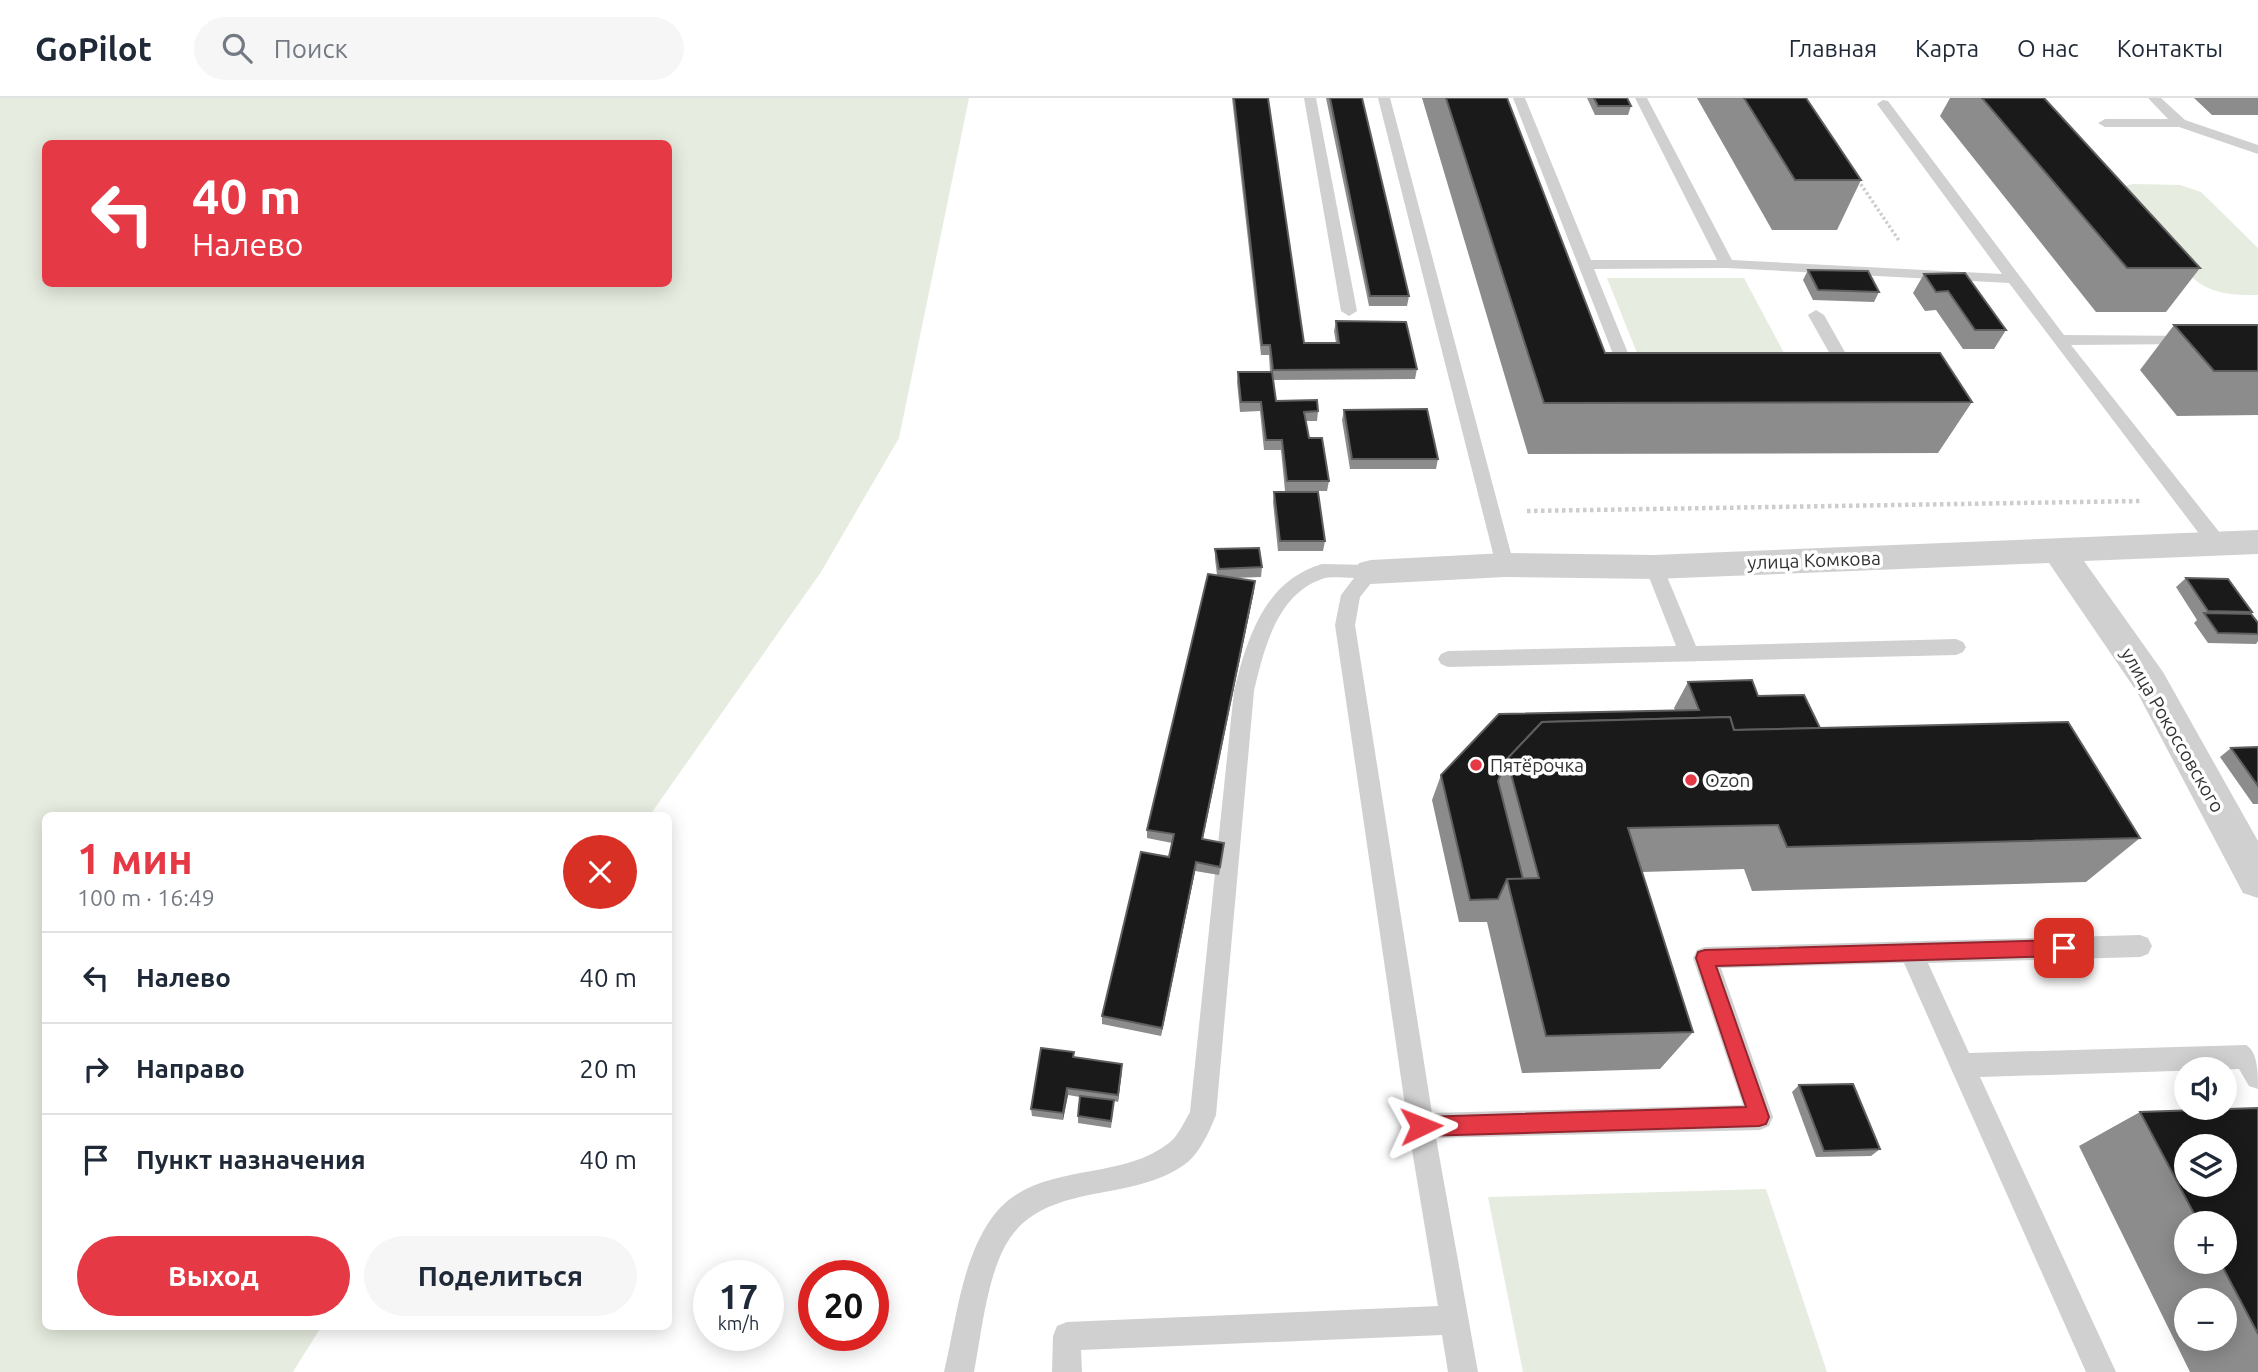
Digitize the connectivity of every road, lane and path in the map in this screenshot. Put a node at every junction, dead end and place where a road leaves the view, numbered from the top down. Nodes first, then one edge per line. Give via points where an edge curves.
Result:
1 (1310, 98) edge
2 (1384, 98) edge
3 (1519, 98) edge
4 (1641, 98) edge
5 (2154, 98) edge
6 (1883, 104) dead end
7 (2105, 123) dead end
8 (2180, 123) junction
9 (2258, 150) edge
10 (1855, 175) edge
11 (1727, 264) junction
12 (1585, 265) junction
13 (1922, 275) junction
14 (2013, 279) junction
15 (1349, 311) dead end
16 (1816, 315) dead end
17 (2205, 339) edge
18 (2059, 340) junction
19 (1653, 368) edge
20 (1819, 368) edge
21 (2185, 501) junction
22 (1491, 511) junction
23 (2245, 545) edge
24 (2058, 550) junction
25 (1505, 565) junction
26 (1654, 566) junction
27 (1371, 572) junction
28 (1956, 647) dead end
29 (1689, 653) junction
30 (1448, 659) dead end
31 (2258, 880) edge
32 (2140, 946) dead end
33 (1911, 952) junction
34 (1962, 1065) junction
35 (2258, 1077) edge
36 (1421, 1126) junction
37 (1454, 1320) junction
38 (959, 1372) edge
39 (1067, 1372) edge
40 (1463, 1372) edge
41 (2101, 1372) edge

1 - 15 lane
2 - 22 lane
3 - 12 lane
4 - 11 lane
5 - 8 lane
6 - 14 lane
7 - 8 lane
8 - 9 lane
10 - 13 path
11 - 12 lane
11 - 13 lane
12 - 19 lane via 1626,368
13 - 14 lane
14 - 18 lane
16 - 20 lane via 1846,368
17 - 18 lane
18 - 21 lane
21 - 22 path
21 - 23 lane
22 - 25 lane
23 - 24 street, улица Комкова
24 - 26 street, улица Комкова
24 - 31 street, улица Рокоссовского via 2150,682
25 - 26 street, улица Комкова
25 - 27 street, улица Комкова
26 - 29 lane
27 - 36 lane via 1351,594 1345,625
27 - 38 lane via 1322,570 1298,582 1274,609 1256,642 1244,691 1203,1115 1180,1151 1154,1167 1064,1188 1027,1202 1001,1227 981,1276
28 - 29 lane
29 - 30 lane
32 - 33 lane
33 - 34 lane
33 - 36 lane via 1705,958 1759,1117
34 - 35 lane via 2246,1057
34 - 41 lane
36 - 37 lane
37 - 39 lane via 1067,1336
37 - 40 lane

